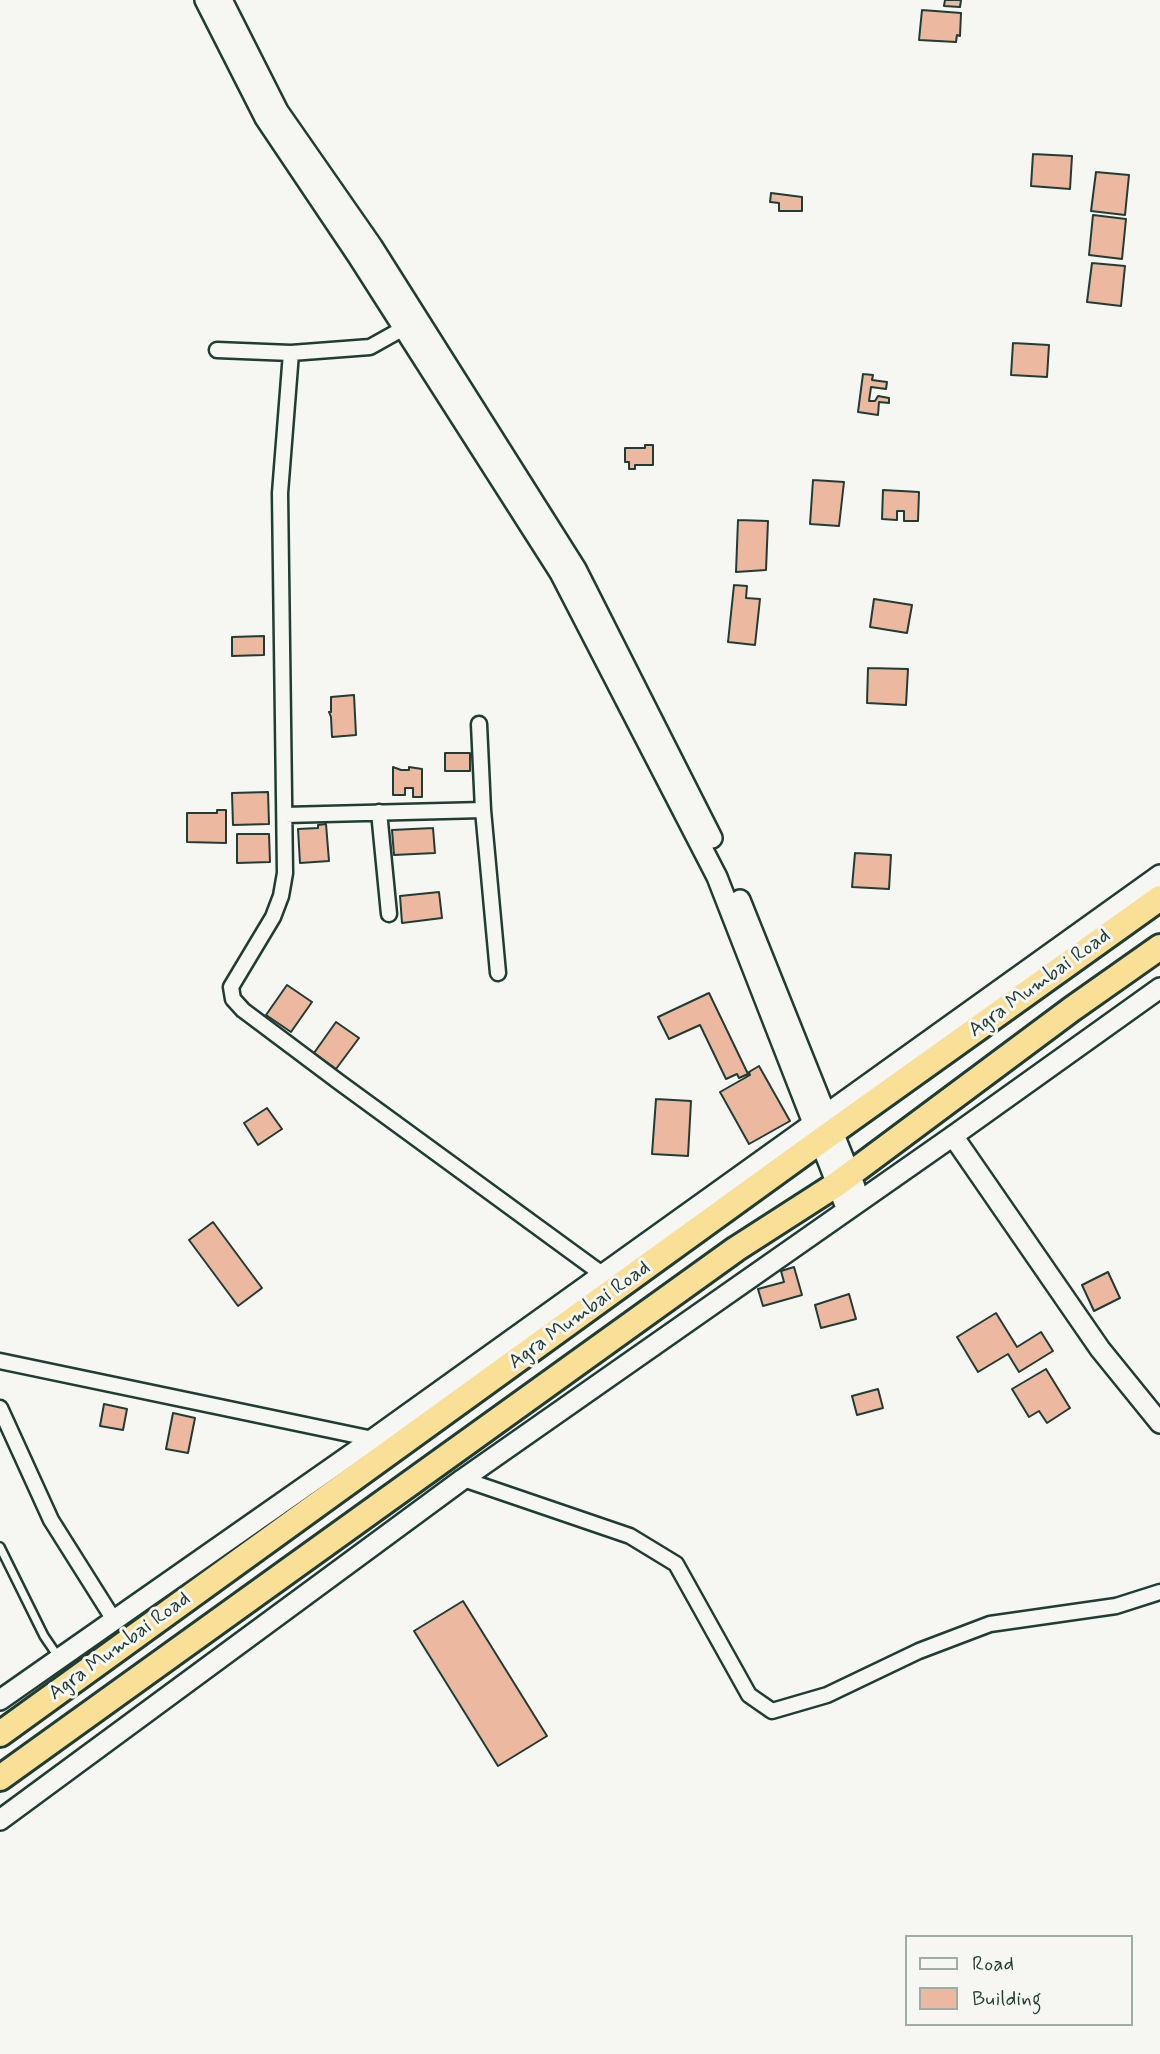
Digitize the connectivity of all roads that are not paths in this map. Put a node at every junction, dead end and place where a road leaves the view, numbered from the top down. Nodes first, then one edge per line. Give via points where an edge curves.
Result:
1 (205, 0) edge
2 (222, 0) edge
3 (404, 328) junction
4 (217, 350) dead end
5 (291, 353) junction
6 (478, 724) dead end
7 (483, 810) junction
8 (379, 812) junction
9 (285, 815) junction
10 (1160, 875) edge
11 (1160, 898) edge
12 (389, 914) dead end
13 (1160, 947) edge
14 (498, 973) dead end
15 (1160, 988) edge
16 (823, 1127) junction
17 (953, 1136) junction
18 (843, 1179) junction
19 (854, 1206) junction
20 (602, 1274) junction
21 (0, 1361) edge
22 (0, 1408) edge
23 (1160, 1423) edge
24 (373, 1439) junction
25 (463, 1479) junction
26 (0, 1547) edge
27 (1160, 1592) edge
28 (114, 1620) junction
29 (59, 1658) junction
30 (0, 1700) edge
31 (0, 1734) edge
32 (0, 1778) edge
33 (0, 1820) edge

1 - 3 street via 265,118
2 - 16 street via 278,111 372,246 576,569 730,874
3 - 5 street via 370,347
3 - 16 street via 560,573 717,877
4 - 5 street
5 - 9 street via 281,494
6 - 7 street
7 - 8 street
7 - 14 street
8 - 9 street
8 - 12 street
9 - 20 street via 281,896 231,987 233,999
10 - 16 street
11 - 16 highway, Agra Mumbai Road
13 - 18 highway, Agra Mumbai Road
15 - 17 street
16 - 18 street
16 - 20 street
16 - 31 highway, Agra Mumbai Road
17 - 19 street
17 - 23 street via 1100,1349
18 - 19 street
18 - 32 highway, Agra Mumbai Road via 724,1257
19 - 25 street
20 - 24 street
21 - 24 street
22 - 28 street via 51,1520
24 - 28 street
25 - 27 street via 630,1536 676,1564 748,1695 772,1711 827,1695 919,1651 990,1624 1116,1606
25 - 33 street
26 - 29 lane
28 - 29 street
29 - 30 street

